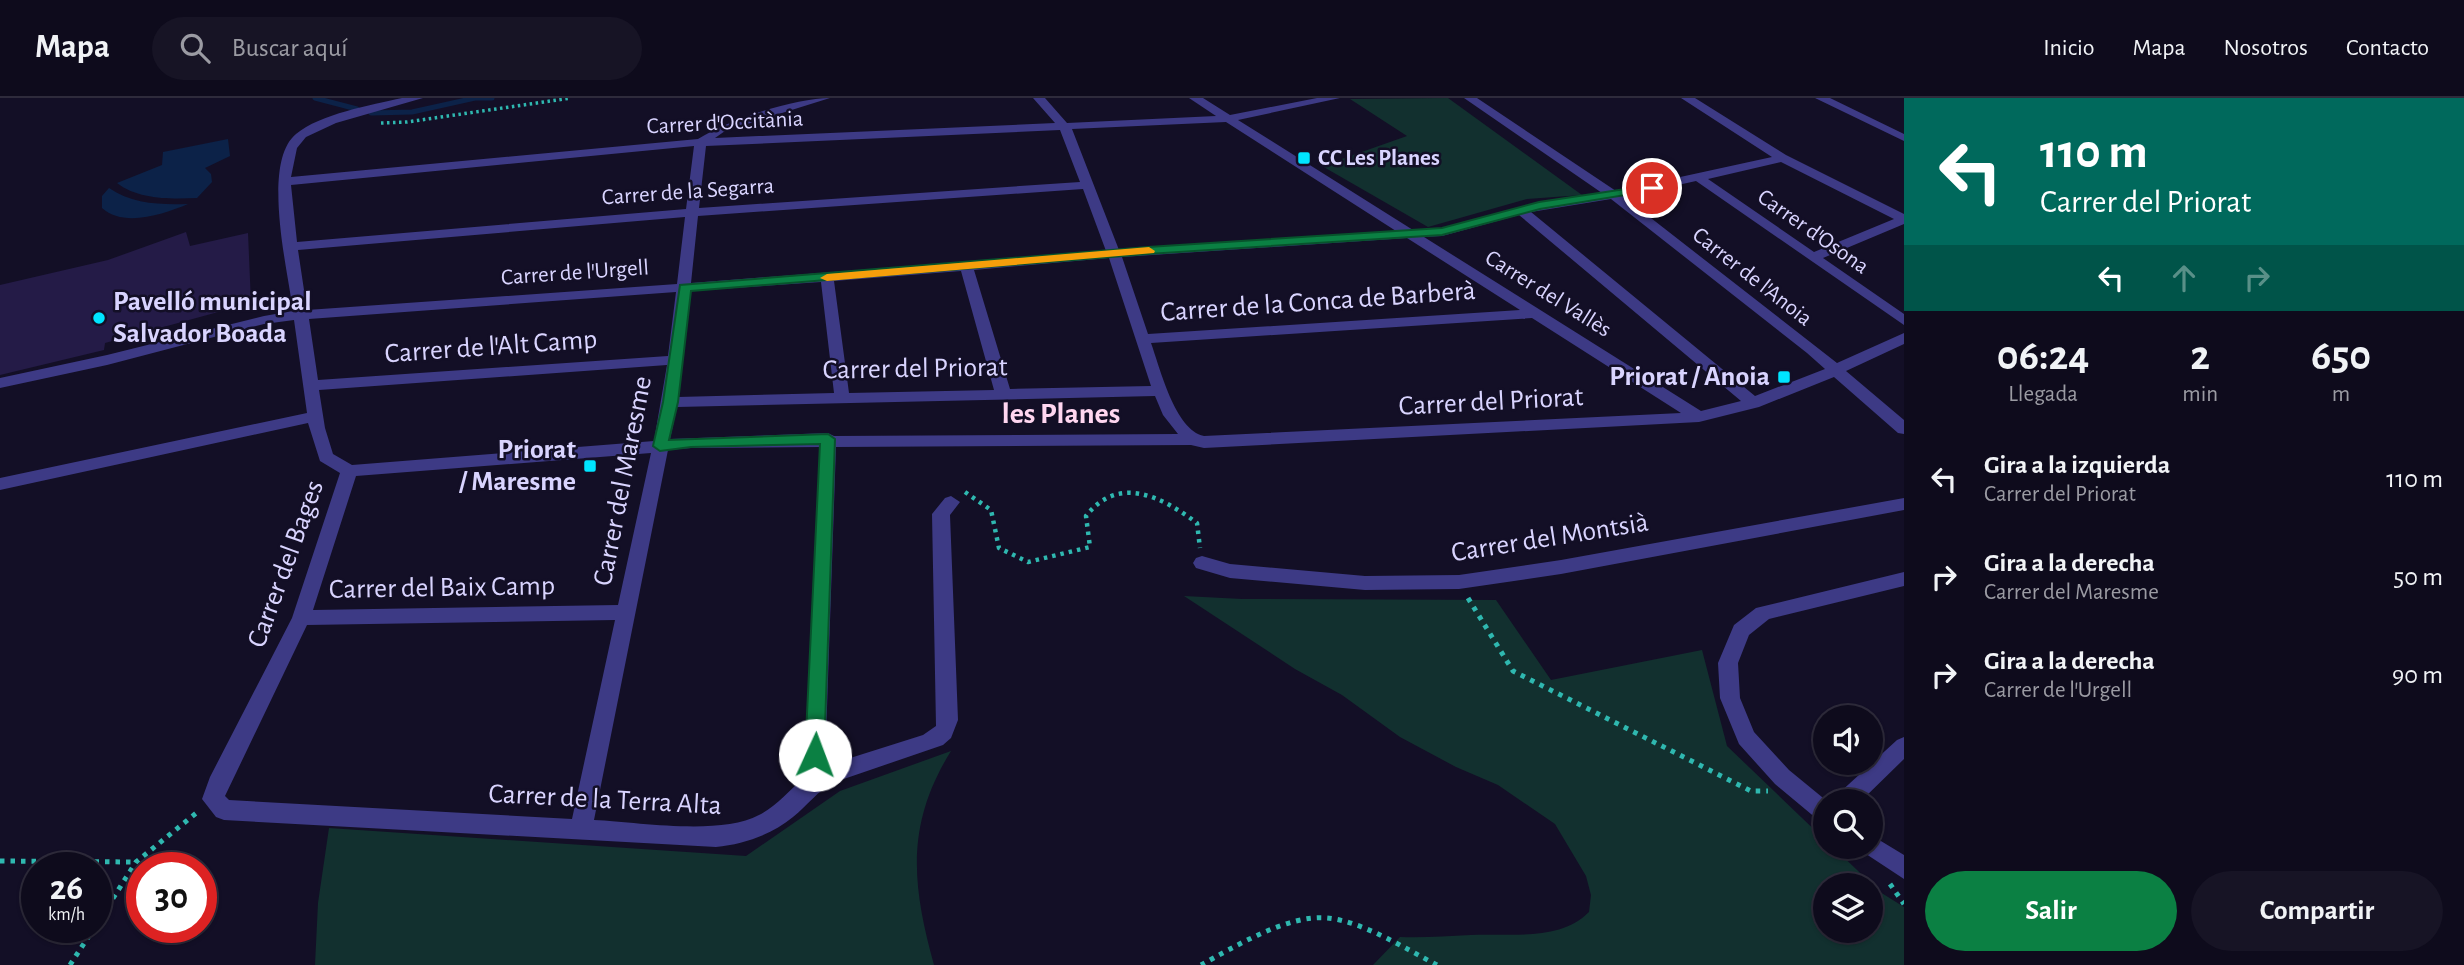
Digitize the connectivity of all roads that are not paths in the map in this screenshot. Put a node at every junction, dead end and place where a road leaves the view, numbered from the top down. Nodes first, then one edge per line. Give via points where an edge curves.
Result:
1 (418, 98) edge
2 (824, 98) edge
3 (1039, 98) edge
4 (1195, 98) edge
5 (1334, 98) edge
6 (1470, 98) edge
7 (1687, 98) edge
8 (1821, 98) edge
9 (1228, 119) junction
10 (1065, 127) junction
11 (1904, 138) edge
12 (700, 143) junction
13 (1782, 158) junction
14 (1699, 178) junction
15 (285, 182) junction
16 (1088, 185) junction
17 (1613, 195) junction
18 (1521, 210) junction
19 (694, 212) junction
20 (1904, 219) edge
21 (1412, 234) junction
22 (293, 246) junction
23 (1114, 254) junction
24 (1814, 257) junction
25 (966, 267) junction
26 (827, 278) junction
27 (685, 288) junction
28 (1537, 313) junction
29 (299, 315) junction
30 (1904, 321) edge
31 (1904, 338) edge
32 (1144, 340) junction
33 (675, 360) junction
34 (1835, 370) junction
35 (0, 383) edge
36 (310, 386) junction
37 (1160, 391) junction
38 (1003, 393) junction
39 (842, 397) junction
40 (670, 402) junction
41 (1753, 403) junction
42 (316, 416) junction
43 (1699, 417) junction
44 (1904, 429) edge
45 (828, 439) junction
46 (1191, 439) junction
47 (660, 446) junction
48 (349, 471) junction
49 (0, 484) edge
50 (954, 495) road end
51 (1904, 504) edge
52 (1202, 563) road end
53 (1904, 579) edge
54 (626, 612) junction
55 (300, 618) junction
56 (1904, 746) edge
57 (814, 782) junction
58 (1859, 789) edge
59 (213, 799) joint
60 (1813, 802) edge
61 (580, 828) junction
62 (1883, 853) edge
63 (1904, 868) edge

1 - 15 street, Carrer del Bages via 342,118 296,139
2 - 12 street via 721,129
3 - 10 street
4 - 9 street, Carrer del Vallès
5 - 9 street, Carrer d'Occitània
6 - 17 street, Carrer de l'Anoia
7 - 13 street
8 - 11 street
9 - 10 street, Carrer d'Occitània
9 - 21 street, Carrer del Vallès
10 - 12 street, Carrer d'Occitània
10 - 16 street
12 - 15 street, Carrer d'Occitània
12 - 19 street, Carrer del Maresme
13 - 14 street, Carrer de l'Urgell
13 - 20 street
14 - 17 street, Carrer de l'Urgell
14 - 24 street, Carrer d'Osona
15 - 22 street, Carrer del Bages
16 - 19 street, Carrer de la Segarra
16 - 23 street
17 - 18 street, Carrer de l'Urgell
17 - 34 street, Carrer de l'Anoia
18 - 21 street, Carrer de l'Urgell via 1442,232
18 - 41 street
19 - 22 street, Carrer de la Segarra
19 - 27 street, Carrer del Maresme
20 - 24 street
21 - 23 street, Carrer de l'Urgell
21 - 28 street, Carrer del Vallès
22 - 29 street, Carrer del Bages
23 - 25 street, Carrer de l'Urgell
23 - 32 street
24 - 30 street, Carrer d'Osona
25 - 26 street, Carrer de l'Urgell
25 - 38 street
26 - 27 street, Carrer de l'Urgell
26 - 39 street
27 - 29 street, Carrer de l'Urgell
27 - 33 street, Carrer del Maresme
28 - 32 street, Carrer de la Conca de Barberà
28 - 43 street, Carrer del Vallès
29 - 35 street, Carrer de l'Urgell
29 - 36 street, Carrer del Bages
31 - 34 street, Carrer del Priorat
32 - 37 street
33 - 36 street, Carrer de l'Alt Camp
33 - 40 street, Carrer del Maresme
34 - 41 street, Carrer del Priorat
34 - 44 street, Carrer de l'Anoia
36 - 42 street, Carrer del Bages
37 - 38 street, Carrer del Priorat
37 - 46 street via 1171,415
38 - 39 street, Carrer del Priorat
39 - 40 street, Carrer del Priorat
40 - 47 street, Carrer del Maresme
41 - 43 street, Carrer del Priorat
42 - 48 street, Carrer del Bages via 326,457
42 - 49 street
43 - 46 street, Carrer del Priorat
45 - 46 street, Carrer del Priorat
45 - 47 street
45 - 57 street
47 - 48 street
47 - 54 street, Carrer del Maresme
48 - 55 street, Carrer del Bages
50 - 57 street, Carrer de la Terra Alta via 941,513 946,731 928,743
51 - 52 street, Carrer del Montsià via 1459,582 1365,583 1230,571
53 - 60 street via 1763,613 1741,630 1728,663 1730,698 1746,738
54 - 55 street, Carrer del Baix Camp
54 - 61 street, Carrer del Maresme
55 - 59 street, Carrer del Bages
56 - 58 street
57 - 61 street, Carrer de la Terra Alta via 771,820 736,836
59 - 61 street, Carrer de la Terra Alta via 224,810
62 - 63 street

